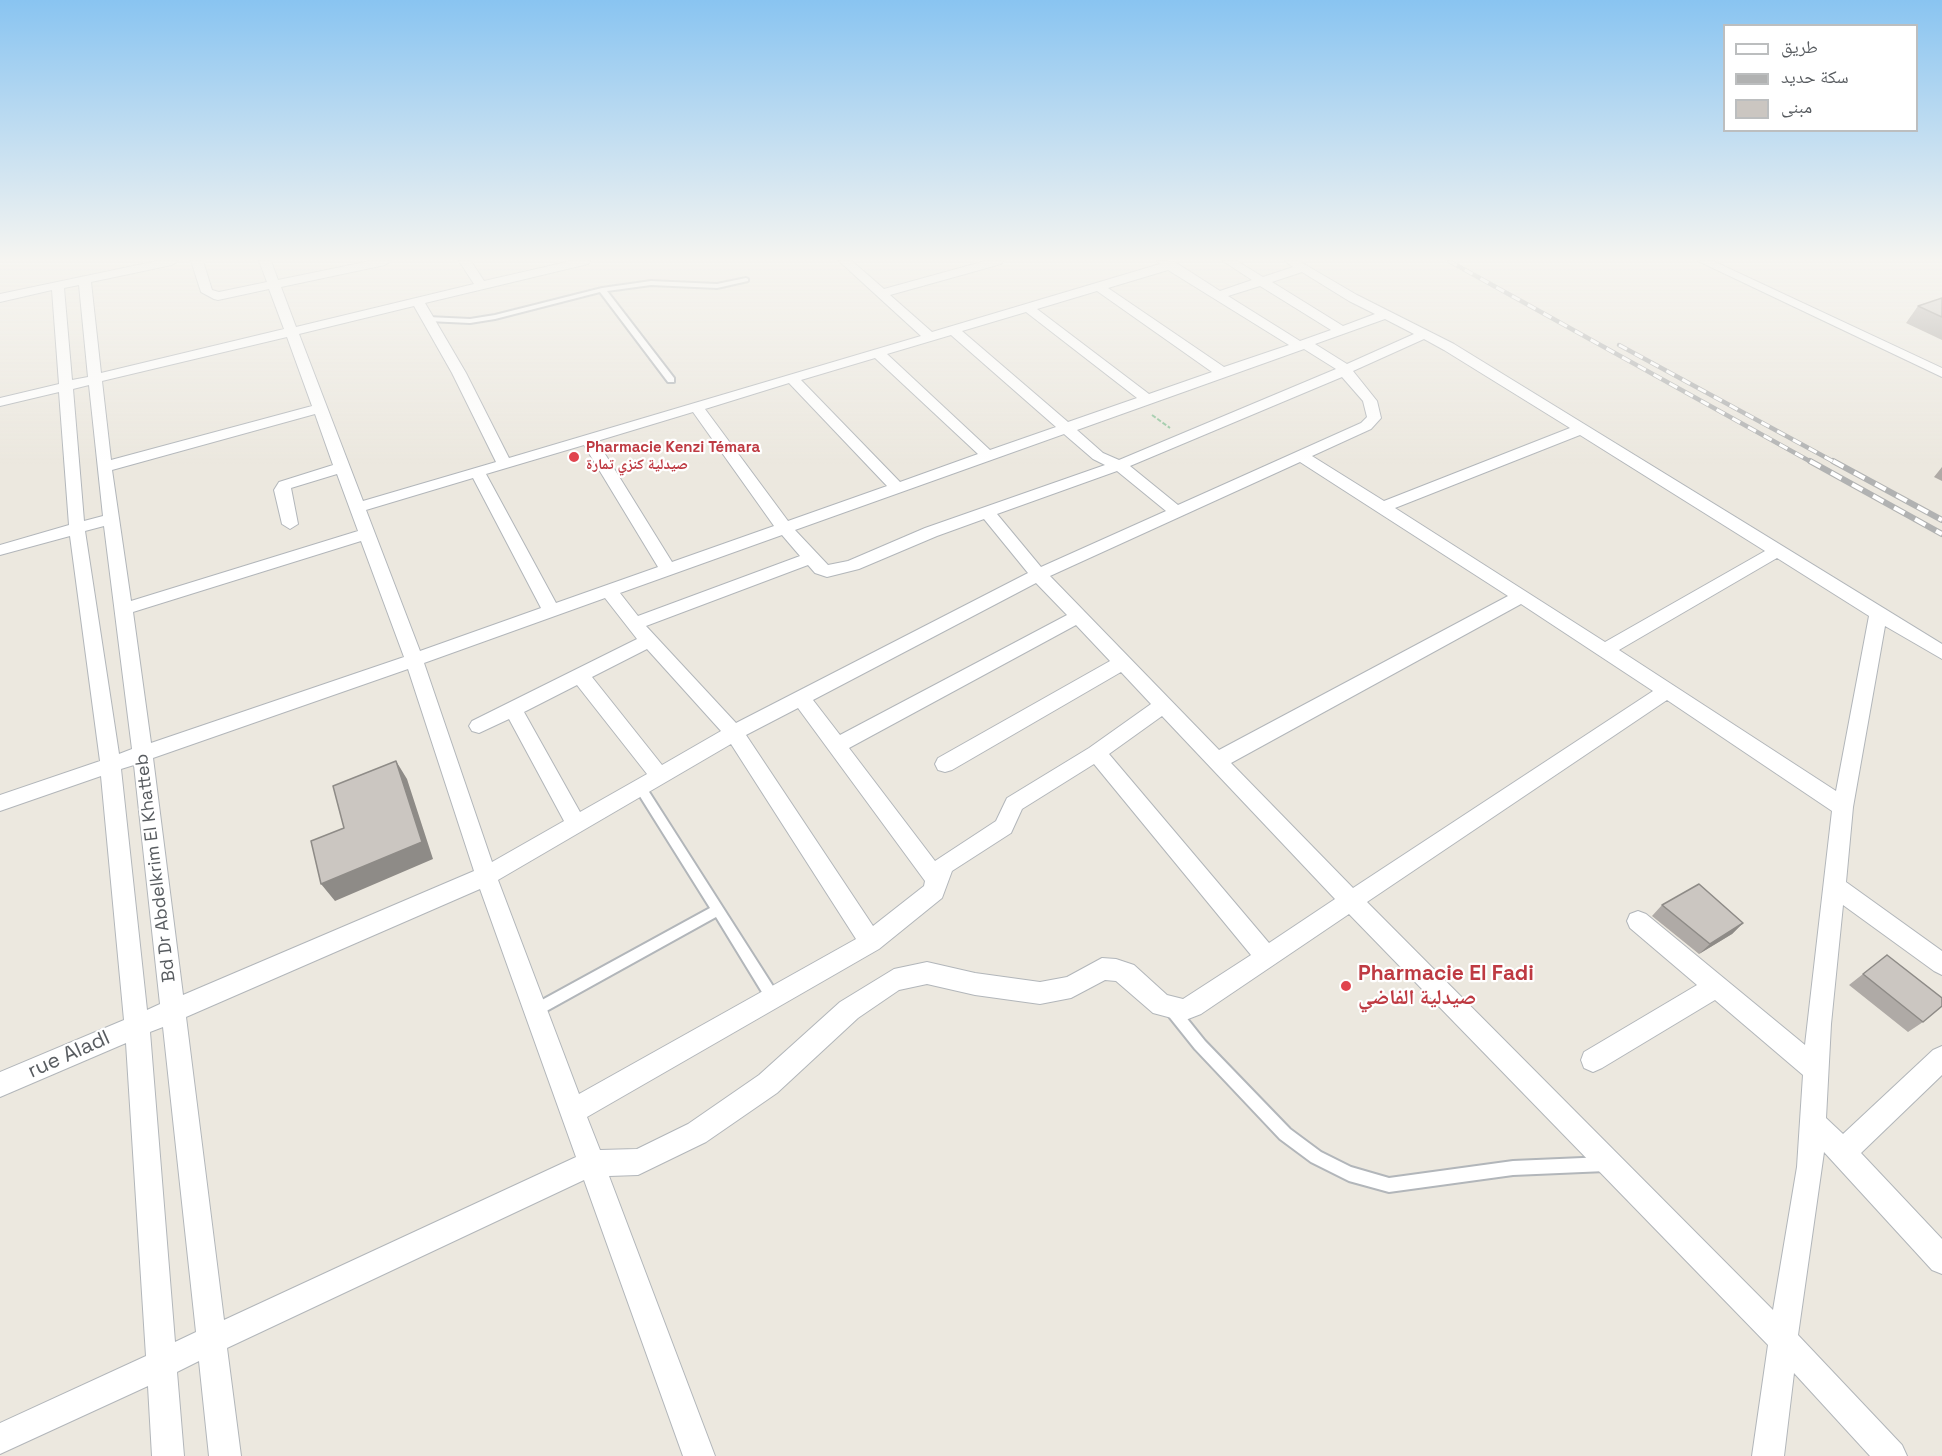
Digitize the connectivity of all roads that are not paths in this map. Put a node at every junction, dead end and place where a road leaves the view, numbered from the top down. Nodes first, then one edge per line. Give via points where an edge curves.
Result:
1 (61, 329) edge
2 (90, 329) edge
3 (291, 329) edge
4 (309, 329) edge
5 (434, 329) edge
6 (632, 329) edge
7 (921, 329) edge
8 (957, 329) edge
9 (1053, 329) edge
10 (1160, 329) edge
11 (1276, 329) edge
12 (1344, 329) edge
13 (1414, 329) edge
14 (1848, 329) edge
15 (953, 330) junction
16 (1341, 330) joint
17 (293, 333) junction
18 (1425, 334) junction
19 (930, 337) junction
20 (1303, 345) junction
21 (878, 353) junction
22 (1346, 371) junction
23 (1223, 373) junction
24 (1942, 373) edge
25 (95, 378) junction
26 (792, 378) junction
27 (671, 380) dead end
28 (66, 386) junction
29 (1141, 401) junction
30 (0, 402) edge
31 (697, 407) junction
32 (321, 408) junction
33 (1067, 428) junction
34 (1581, 429) junction
35 (588, 439) junction
36 (988, 456) junction
37 (1302, 456) junction
38 (505, 464) junction
39 (1119, 465) junction
40 (104, 467) junction
41 (342, 467) junction
42 (477, 472) junction
43 (897, 488) junction
44 (1384, 507) junction
45 (357, 508) junction
46 (987, 512) junction
47 (1176, 512) junction
48 (110, 519) junction
49 (290, 524) dead end
50 (784, 528) junction
51 (77, 529) junction
52 (367, 534) junction
53 (0, 550) edge
54 (1777, 551) junction
55 (812, 558) junction
56 (668, 569) junction
57 (1039, 575) junction
58 (609, 591) junction
59 (1522, 596) junction
60 (124, 609) junction
61 (552, 611) junction
62 (1878, 613) junction
63 (1079, 616) junction
64 (634, 624) junction
65 (648, 640) junction
66 (1605, 650) junction
67 (1942, 653) edge
68 (414, 660) junction
69 (1123, 662) junction
70 (580, 675) junction
71 (1666, 691) junction
72 (801, 698) junction
73 (1164, 705) junction
74 (513, 709) junction
75 (480, 726) dead end
76 (734, 734) junction
77 (836, 746) junction
78 (1096, 753) junction
79 (142, 754) junction
80 (1217, 761) junction
81 (110, 764) junction
82 (945, 764) dead end
83 (650, 782) junction
84 (0, 804) edge
85 (1843, 807) junction
86 (576, 824) junction
87 (486, 876) junction
88 (936, 879) junction
89 (1834, 886) junction
90 (1351, 902) junction
91 (718, 910) junction
92 (1638, 921) dead end
93 (872, 942) junction
94 (1267, 957) junction
95 (1942, 964) edge
96 (1716, 987) junction
97 (773, 998) junction
98 (1170, 1008) junction
99 (173, 1009) junction
100 (536, 1010) junction
101 (137, 1025) junction
102 (1942, 1058) edge
103 (1593, 1060) dead end
104 (1816, 1070) junction
105 (0, 1085) edge
106 (573, 1111) junction
107 (1812, 1123) junction
108 (1843, 1152) junction
109 (592, 1163) junction
110 (1610, 1164) junction
111 (1942, 1260) edge
112 (213, 1340) junction
113 (1783, 1340) junction
114 (161, 1365) junction
115 (0, 1438) edge
116 (168, 1456) edge
117 (225, 1456) edge
118 (699, 1456) edge
119 (1768, 1456) edge
120 (1890, 1456) edge

1 - 28 street
2 - 25 street, Bd Dr Abdelkrim El Khatteb
3 - 17 street
4 - 17 street
5 - 38 street
6 - 27 lane
7 - 19 street
8 - 15 street
9 - 29 street
10 - 23 street
11 - 20 street
12 - 16 street
13 - 18 street
14 - 24 street
15 - 19 street
15 - 33 street
16 - 20 street
17 - 25 street
17 - 32 street
18 - 22 street
18 - 34 street
19 - 21 street
20 - 22 street
20 - 23 street
21 - 26 street
21 - 36 street
22 - 37 street, rue Aladl via 1370,401 1374,418 1356,432
22 - 39 street
23 - 29 street
25 - 28 street
25 - 40 street, Bd Dr Abdelkrim El Khatteb
26 - 31 street
26 - 43 street
28 - 30 street
28 - 51 street
29 - 33 street
31 - 35 street
31 - 50 street
32 - 40 street
32 - 41 street
33 - 36 street
33 - 39 street via 1098,456
34 - 44 street
34 - 54 street
35 - 38 street
35 - 56 street
36 - 43 street
37 - 44 street
37 - 47 street, rue Aladl
38 - 42 street
39 - 46 street
39 - 47 street
40 - 48 street, Bd Dr Abdelkrim El Khatteb
41 - 45 street
41 - 49 street via 285,485 282,490
42 - 45 street
42 - 61 street
43 - 50 street
44 - 59 street
45 - 52 street
46 - 55 street via 839,570 822,569
46 - 57 street
47 - 57 street, rue Aladl
48 - 51 street
48 - 60 street, Bd Dr Abdelkrim El Khatteb
50 - 55 street
50 - 56 street
51 - 53 street
51 - 81 street
52 - 60 street
52 - 68 street
54 - 62 street
54 - 66 street
55 - 64 street
56 - 58 street
57 - 63 street
57 - 72 street, rue Aladl
58 - 61 street
58 - 64 street
59 - 66 street
59 - 80 street
60 - 79 street, Bd Dr Abdelkrim El Khatteb
61 - 68 street
62 - 67 street
62 - 85 street
63 - 69 street
63 - 77 street
64 - 65 street
65 - 70 street
65 - 76 street
66 - 71 street
68 - 79 street
68 - 87 street
69 - 73 street
69 - 82 street
70 - 74 street
70 - 83 street
71 - 85 street
71 - 90 street
72 - 76 street, rue Aladl
72 - 77 street
73 - 78 street
73 - 80 street
74 - 75 street
74 - 86 street
76 - 83 street, rue Aladl
76 - 93 street
77 - 88 street
78 - 88 street via 1014,804 1004,827 944,865
78 - 94 street
79 - 81 street
79 - 99 street, Bd Dr Abdelkrim El Khatteb
80 - 90 street
81 - 84 street
81 - 101 street
83 - 86 street, rue Aladl
83 - 91 lane
85 - 89 street
86 - 87 street, rue Aladl
87 - 99 street, rue Aladl
87 - 100 street
88 - 93 street via 934,891
89 - 95 street
89 - 104 street
90 - 94 street
90 - 110 street
91 - 97 lane
91 - 100 lane
92 - 96 street
93 - 97 street
94 - 98 street via 1193,1006 1183,1010
96 - 103 street
96 - 104 street
97 - 106 street
98 - 109 street via 1154,1001 1126,973 1116,970 1102,969 1071,987 1040,993 927,973 894,980 849,1010 768,1084 698,1133 638,1162
98 - 110 lane via 1285,1134 1316,1157 1350,1174 1389,1185 1513,1168
99 - 101 street, rue Aladl
99 - 112 street, Bd Dr Abdelkrim El Khatteb
100 - 106 street
101 - 105 street, rue Aladl
101 - 114 street
102 - 108 street
104 - 107 street
106 - 109 street
107 - 108 street
107 - 113 street via 1810,1167
108 - 111 street
109 - 112 street
109 - 118 street
110 - 113 street
112 - 114 street
112 - 117 street, Bd Dr Abdelkrim El Khatteb
113 - 119 street
113 - 120 street
114 - 115 street
114 - 116 street

